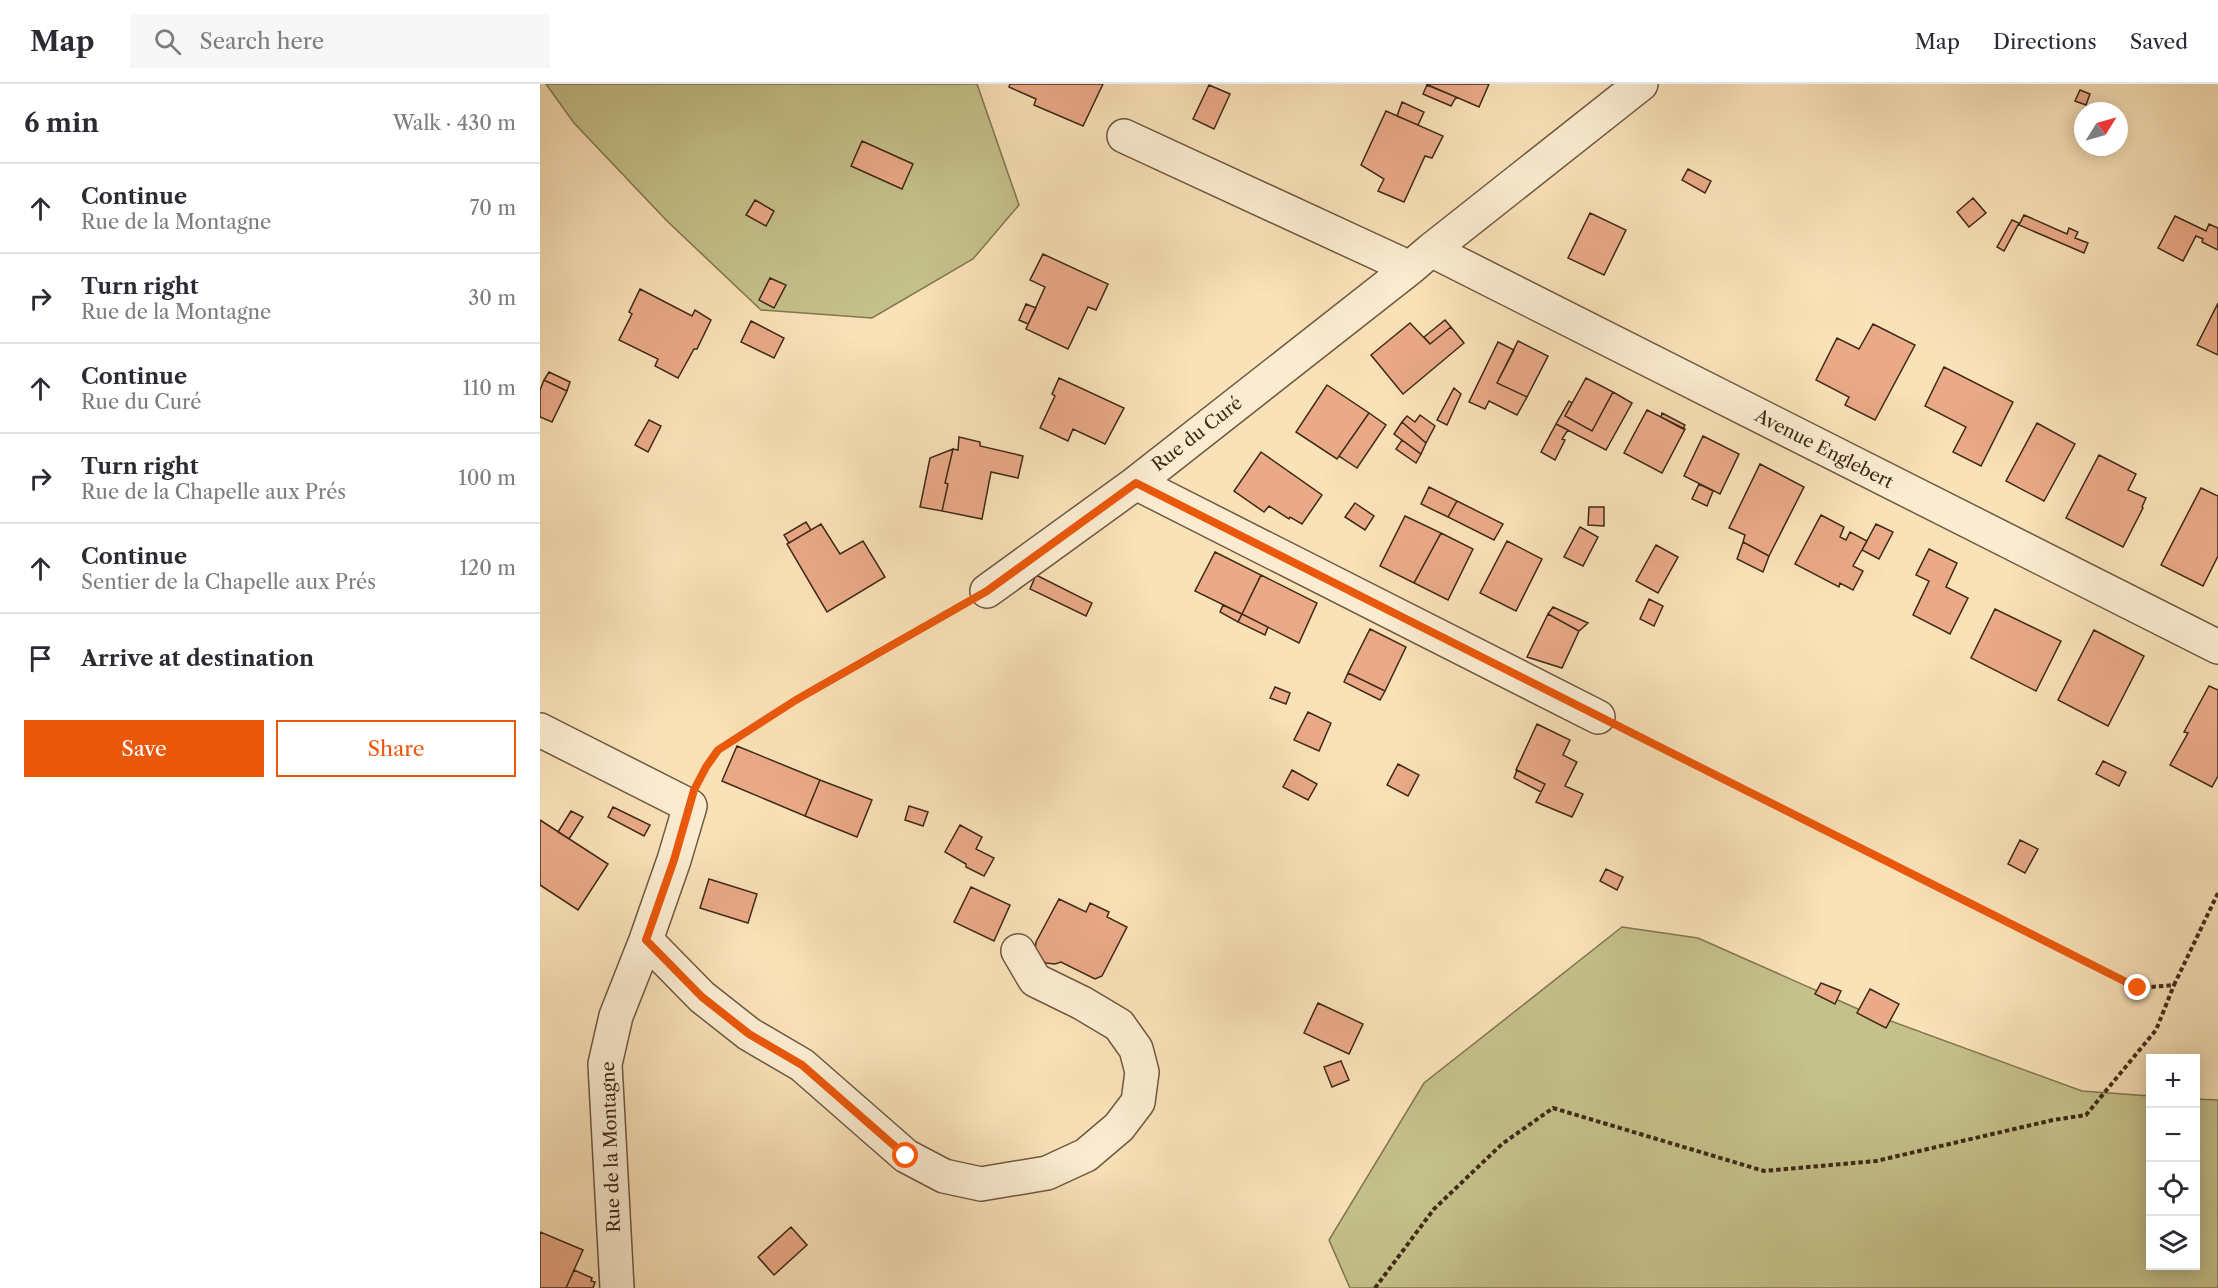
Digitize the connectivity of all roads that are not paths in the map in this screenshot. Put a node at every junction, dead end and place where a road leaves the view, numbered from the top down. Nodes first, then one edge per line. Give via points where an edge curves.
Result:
1 (1641, 84) edge
2 (1124, 136) dead end
3 (1421, 259) junction
4 (1136, 483) junction
5 (987, 591) road end
6 (2218, 647) edge
7 (1598, 717) road end
8 (540, 730) edge
9 (646, 940) junction
10 (1018, 951) dead end
11 (617, 1288) edge

1 - 3 street, Rue du Curé
2 - 3 street, Avenue Englebert
3 - 4 street, Rue du Curé
3 - 6 street, Avenue Englebert
4 - 5 street, Rue du Curé
4 - 7 street
8 - 9 street, Rue de la Montagne via 690,807
9 - 10 street via 702,997 749,1034 802,1065 906,1156 944,1176 981,1184 1047,1173 1086,1155 1119,1127 1138,1102 1142,1072 1136,1049 1119,1025 1035,980
9 - 11 street, Rue de la Montagne via 616,1016 605,1064

